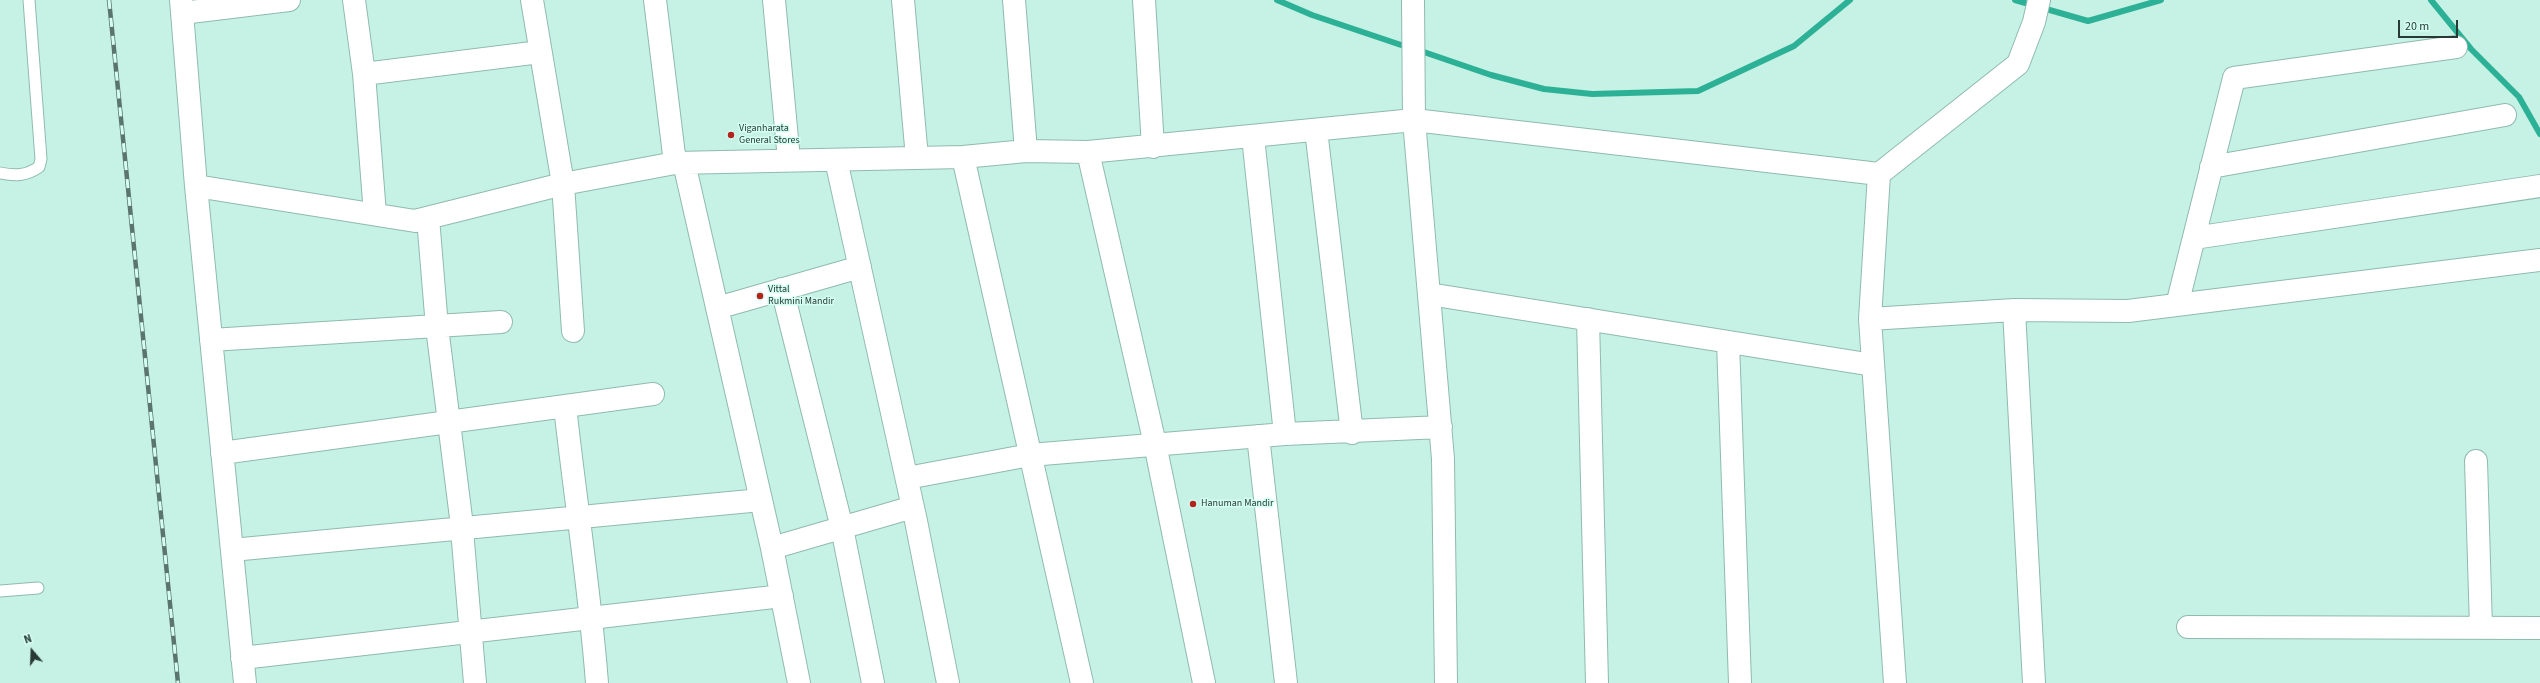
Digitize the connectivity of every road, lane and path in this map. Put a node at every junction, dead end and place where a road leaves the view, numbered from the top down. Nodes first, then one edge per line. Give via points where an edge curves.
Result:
1 (29, 0) edge
2 (289, 0) edge
3 (354, 0) edge
4 (532, 0) edge
5 (655, 0) edge
6 (774, 0) edge
7 (904, 0) edge
8 (1014, 0) edge
9 (1144, 0) edge
10 (1413, 0) edge
11 (2039, 0) edge
12 (181, 6) edge
13 (2456, 46) dead end
14 (540, 52) junction
15 (364, 74) junction
16 (2505, 115) dead end
17 (1414, 120) junction
18 (1316, 130) junction
19 (1252, 137) junction
20 (1153, 147) junction
21 (1026, 151) junction
22 (1088, 152) junction
23 (963, 157) junction
24 (917, 158) junction
25 (789, 160) junction
26 (836, 160) junction
27 (680, 163) junction
28 (2212, 167) junction
29 (0, 174) edge
30 (1879, 174) junction
31 (563, 184) junction
32 (196, 186) junction
33 (2540, 186) edge
34 (375, 214) junction
35 (428, 218) junction
36 (2194, 238) junction
37 (2540, 260) edge
38 (860, 267) junction
39 (782, 289) junction
40 (1429, 294) junction
41 (2177, 305) junction
42 (717, 308) junction
43 (2014, 310) junction
44 (1588, 319) junction
45 (1870, 320) junction
46 (501, 322) dead end
47 (437, 327) junction
48 (573, 331) dead end
49 (211, 340) junction
50 (1728, 342) junction
51 (1873, 366) junction
52 (653, 394) dead end
53 (565, 406) junction
54 (449, 422) junction
55 (1441, 427) junction
56 (1352, 433) junction
57 (1285, 434) junction
58 (1258, 436) junction
59 (1155, 444) junction
60 (222, 454) junction
61 (1030, 455) junction
62 (2476, 461) dead end
63 (907, 478) junction
64 (761, 500) junction
65 (913, 507) junction
66 (577, 518) junction
67 (842, 528) junction
68 (462, 529) junction
69 (772, 548) junction
70 (232, 550) junction
71 (38, 588) dead end
72 (0, 591) edge
73 (782, 596) junction
74 (592, 619) junction
75 (2188, 627) dead end
76 (2481, 628) junction
77 (2540, 628) edge
78 (471, 633) junction
79 (242, 658) junction
80 (245, 683) edge
81 (475, 683) edge
82 (597, 683) edge
83 (799, 683) edge
84 (873, 683) edge
85 (948, 683) edge
86 (1082, 683) edge
87 (1204, 683) edge
88 (1286, 683) edge
89 (1446, 683) edge
90 (1597, 683) edge
91 (1740, 683) edge
92 (1896, 683) edge
93 (2034, 683) edge

1 - 29 lane via 41,159 39,167 29,174
2 - 12 street
3 - 15 street
4 - 14 street
5 - 27 street
6 - 25 street
7 - 24 street
8 - 21 street
9 - 20 street
10 - 17 street
11 - 30 street via 2034,22 2018,64
12 - 32 street
13 - 28 street via 2234,78
14 - 15 street
14 - 31 street
15 - 34 street
16 - 28 street
17 - 18 street
17 - 30 street
17 - 40 street
18 - 19 street
18 - 56 street
19 - 20 street
19 - 57 street
20 - 22 street
21 - 22 street
21 - 23 street
22 - 59 street
23 - 24 street
23 - 61 street
24 - 26 street
25 - 26 street
25 - 27 street
26 - 38 street
27 - 31 street
27 - 42 street
28 - 36 street
30 - 45 street
31 - 35 street
31 - 48 street
32 - 34 street
32 - 49 street
33 - 36 street
34 - 35 street via 415,220
35 - 47 street
36 - 41 street
37 - 41 street
38 - 39 street
38 - 63 street
39 - 42 street
39 - 67 street
40 - 44 street
40 - 55 street
41 - 43 street via 2128,311
42 - 64 street
43 - 45 street
43 - 93 street
44 - 50 street
44 - 90 street
45 - 51 street
46 - 47 street
47 - 49 street
47 - 54 street
49 - 60 street
50 - 51 street
50 - 91 street
51 - 92 street
52 - 53 street
53 - 54 street
53 - 66 street
54 - 60 street
54 - 68 street
55 - 56 street
55 - 89 street
56 - 57 street
57 - 58 street
58 - 59 street
58 - 88 street
59 - 61 street
59 - 87 street
60 - 70 street
61 - 63 street
61 - 86 street
62 - 76 street
63 - 65 street
64 - 66 street
64 - 69 street
65 - 67 street
65 - 85 street
66 - 68 street
66 - 74 street
67 - 69 street
67 - 84 street
68 - 70 street
68 - 78 street
69 - 73 street
70 - 79 street
71 - 72 lane
73 - 74 street
73 - 83 street
74 - 78 street
74 - 82 street
75 - 76 street
76 - 77 street
78 - 79 street
78 - 81 street
79 - 80 street

